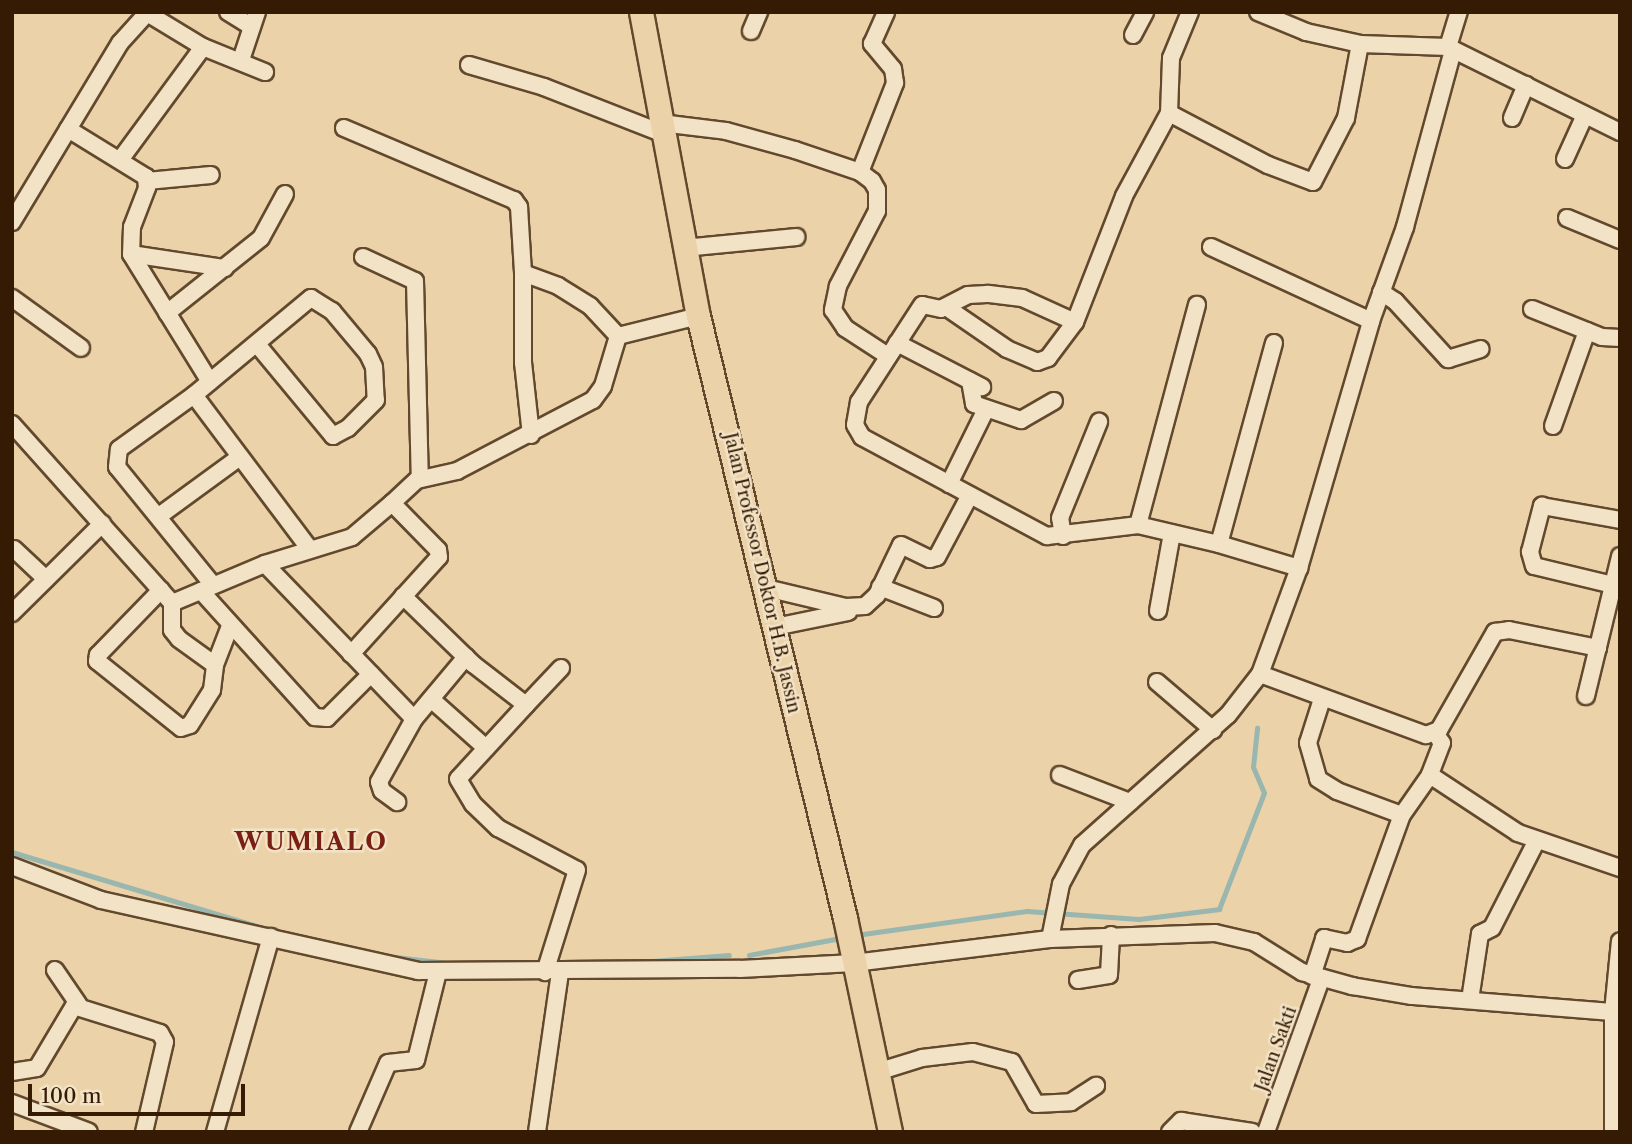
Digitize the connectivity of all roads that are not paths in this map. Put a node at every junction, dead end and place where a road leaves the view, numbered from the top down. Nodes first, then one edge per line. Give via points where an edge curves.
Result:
1 (228, 12) edge
2 (641, 12) edge
3 (759, 12) edge
4 (886, 12) edge
5 (1145, 12) edge
6 (1190, 12) edge
7 (1258, 12) edge
8 (1458, 12) edge
9 (147, 13) edge
10 (255, 20) edge
11 (751, 31) dead end
12 (1133, 35) dead end
13 (1360, 44) junction
14 (203, 47) junction
15 (1451, 49) junction
16 (241, 60) junction
17 (469, 65) dead end
18 (265, 72) dead end
19 (1527, 85) junction
20 (1169, 113) junction
21 (1585, 115) junction
22 (1512, 118) dead end
23 (344, 128) dead end
24 (663, 128) junction
25 (68, 129) junction
26 (1620, 132) edge
27 (1564, 159) dead end
28 (120, 160) junction
29 (860, 172) junction
30 (211, 175) dead end
31 (147, 181) junction
32 (285, 194) dead end
33 (1567, 218) dead end
34 (12, 222) edge
35 (796, 237) dead end
36 (1620, 240) edge
37 (1211, 247) dead end
38 (684, 248) junction
39 (131, 254) junction
40 (363, 257) dead end
41 (225, 268) junction
42 (523, 273) junction
43 (1381, 292) junction
44 (12, 298) edge
45 (1197, 306) dead end
46 (946, 307) junction
47 (1532, 309) dead end
48 (167, 313) junction
49 (698, 316) junction
50 (1371, 321) junction
51 (1075, 322) junction
52 (1587, 331) junction
53 (618, 336) junction
54 (1620, 338) edge
55 (1274, 343) dead end
56 (257, 344) junction
57 (81, 348) dead end
58 (893, 349) junction
59 (1480, 349) dead end
60 (210, 382) junction
61 (194, 396) junction
62 (1054, 401) dead end
63 (986, 409) junction
64 (1100, 422) dead end
65 (12, 425) edge
66 (1553, 426) dead end
67 (531, 435) junction
68 (240, 457) junction
69 (421, 479) junction
70 (949, 484) junction
71 (970, 495) junction
72 (392, 503) junction
73 (159, 516) junction
74 (1620, 520) edge
75 (102, 524) junction
76 (1139, 526) junction
77 (1172, 533) junction
78 (1063, 536) junction
79 (1219, 544) junction
80 (309, 548) junction
81 (14, 549) edge
82 (1620, 556) edge
83 (265, 564) junction
84 (1299, 568) junction
85 (46, 579) junction
86 (1614, 585) junction
87 (880, 587) junction
88 (207, 588) junction
89 (765, 588) junction
90 (403, 596) junction
91 (166, 597) junction
92 (934, 608) dead end
93 (1158, 611) dead end
94 (848, 612) dead end
95 (12, 613) edge
96 (230, 626) junction
97 (775, 627) junction
98 (1598, 648) junction
99 (351, 654) junction
100 (466, 657) junction
101 (215, 665) junction
102 (561, 668) dead end
103 (371, 674) junction
104 (1260, 674) junction
105 (1157, 682) dead end
106 (1586, 696) dead end
107 (431, 699) junction
108 (1322, 699) junction
109 (526, 705) junction
110 (414, 719) junction
111 (1213, 730) junction
112 (1435, 733) junction
113 (486, 748) junction
114 (1060, 775) dead end
115 (1430, 775) junction
116 (397, 802) dead end
117 (1130, 802) junction
118 (1402, 815) junction
119 (1537, 840) junction
120 (12, 866) edge
121 (1620, 869) edge
122 (1111, 935) junction
123 (271, 937) junction
124 (1050, 939) junction
125 (1620, 941) edge
126 (853, 958) junction
127 (55, 970) dead end
128 (438, 972) junction
129 (552, 972) junction
130 (1317, 977) junction
131 (1078, 981) dead end
132 (1470, 1000) junction
133 (79, 1005) junction
134 (1612, 1012) junction
135 (12, 1072) edge
136 (877, 1072) junction
137 (1618, 1080) edge
138 (1096, 1086) dead end
139 (12, 1103) edge
140 (89, 1132) edge
141 (144, 1132) edge
142 (215, 1132) edge
143 (358, 1132) edge
144 (537, 1132) edge
145 (890, 1132) edge
146 (1170, 1132) edge
147 (1252, 1132) edge
148 (1266, 1132) edge
149 (1613, 1132) edge

1 - 10 street
2 - 24 highway, Jalan Professor Doktor H.B. Jassin
3 - 11 street
4 - 29 street via 872,44 894,69 895,83
5 - 12 street
6 - 20 street via 1171,58
7 - 13 street via 1306,32
8 - 15 street
9 - 14 street
9 - 25 street via 120,43
10 - 16 street
13 - 15 street
13 - 20 street via 1346,118 1313,182 1268,165
14 - 16 street
14 - 28 street
15 - 19 street
15 - 43 street via 1413,200
16 - 18 street
17 - 24 street
19 - 21 street
19 - 22 street
20 - 51 street via 1160,122 1124,196
21 - 26 street
21 - 27 street
23 - 42 street via 513,200 519,207 517,241
24 - 29 street via 726,131
24 - 38 highway, Jalan Professor Doktor H.B. Jassin
25 - 28 street
25 - 34 street
28 - 31 street via 143,172
29 - 58 street via 877,190 877,211 838,286 833,310 845,328
30 - 31 street
31 - 39 street via 132,227
32 - 41 street via 261,238
33 - 36 street
35 - 38 street
37 - 50 street
38 - 49 highway, Jalan Professor Doktor H.B. Jassin
39 - 41 street
39 - 48 street
40 - 69 street via 415,281
41 - 48 street
42 - 53 street via 558,286 590,306
42 - 67 street via 523,363
43 - 50 street
43 - 59 street via 1395,301 1448,359
44 - 57 street
45 - 76 street
46 - 51 street via 968,295 1022,298
46 - 51 street via 1007,349 1037,362 1048,358
46 - 58 street via 922,305
47 - 52 street
48 - 60 street
49 - 53 street
49 - 89 highway, Jalan Professor Doktor H.B. Jassin
50 - 84 street
52 - 54 street
52 - 66 street
53 - 67 street via 603,386 593,400
55 - 79 street
56 - 56 street via 333,436 376,400 374,367 368,354 320,300 308,299
56 - 60 street
58 - 63 street via 976,384 970,398
58 - 70 street via 859,402 855,425 862,437
60 - 61 street
61 - 68 street
61 - 73 street via 119,449 116,456 117,467
62 - 63 street via 1021,420
63 - 70 street
64 - 78 street via 1060,517
65 - 75 street
67 - 69 street via 457,471
68 - 73 street
68 - 80 street
69 - 72 street
70 - 71 street
71 - 78 street via 1047,536
71 - 87 street via 937,556 930,559 901,545
72 - 80 street via 352,537
72 - 90 street via 439,553
73 - 88 street
74 - 86 street via 1542,506 1530,558 1534,566
75 - 85 street
75 - 91 street
76 - 77 street
76 - 78 street via 1117,524
77 - 79 street
77 - 93 street
79 - 84 street
80 - 83 street
81 - 85 street
82 - 86 street
83 - 88 street
83 - 99 street
84 - 104 street
85 - 95 street
86 - 98 street
87 - 89 street via 872,602 860,608
87 - 92 street
88 - 91 street
88 - 96 street
89 - 97 highway, Jalan Professor Doktor H.B. Jassin
90 - 99 street
90 - 100 street
91 - 101 street via 172,631
91 - 101 street via 97,661 181,728 190,725 212,690
94 - 97 street
96 - 101 street
96 - 103 street via 318,719 327,718
97 - 126 highway, Jalan Professor Doktor H.B. Jassin
98 - 106 street
98 - 112 street via 1509,630 1495,632 1465,691
99 - 103 street
100 - 107 street
100 - 109 street
102 - 109 street
103 - 110 street
104 - 108 street
104 - 111 street
105 - 111 street
107 - 110 street
107 - 113 street
108 - 112 street via 1418,733
108 - 118 street via 1308,743 1318,779 1337,791
109 - 113 street
110 - 116 street via 379,782 382,791
111 - 117 street
112 - 115 street via 1442,743
113 - 129 street via 459,775 463,791 498,828 569,864 578,874
114 - 117 street
115 - 118 street
115 - 119 street via 1506,826
117 - 124 street via 1082,845 1061,884
118 - 130 street, Jalan Sakti via 1357,939 1347,943 1324,938
119 - 121 street
119 - 132 street via 1492,928 1480,934
120 - 123 street via 101,900
122 - 124 street
122 - 130 street via 1234,935
122 - 131 street via 1109,975
123 - 128 street via 362,961
123 - 142 street
124 - 126 street
125 - 134 street
126 - 129 street
126 - 136 highway, Jalan Professor Doktor H.B. Jassin
127 - 133 street
128 - 129 street
128 - 143 street via 416,1060 388,1063
129 - 144 street
130 - 132 street via 1412,996
130 - 148 street, Jalan Sakti
132 - 134 street
133 - 135 street via 69,1009 37,1068
133 - 141 street via 165,1038
134 - 137 street
136 - 138 street via 922,1058 973,1052 1012,1062 1035,1104 1071,1102
136 - 145 highway, Jalan Professor Doktor H.B. Jassin
137 - 149 street
139 - 140 street
146 - 147 street via 1181,1121

